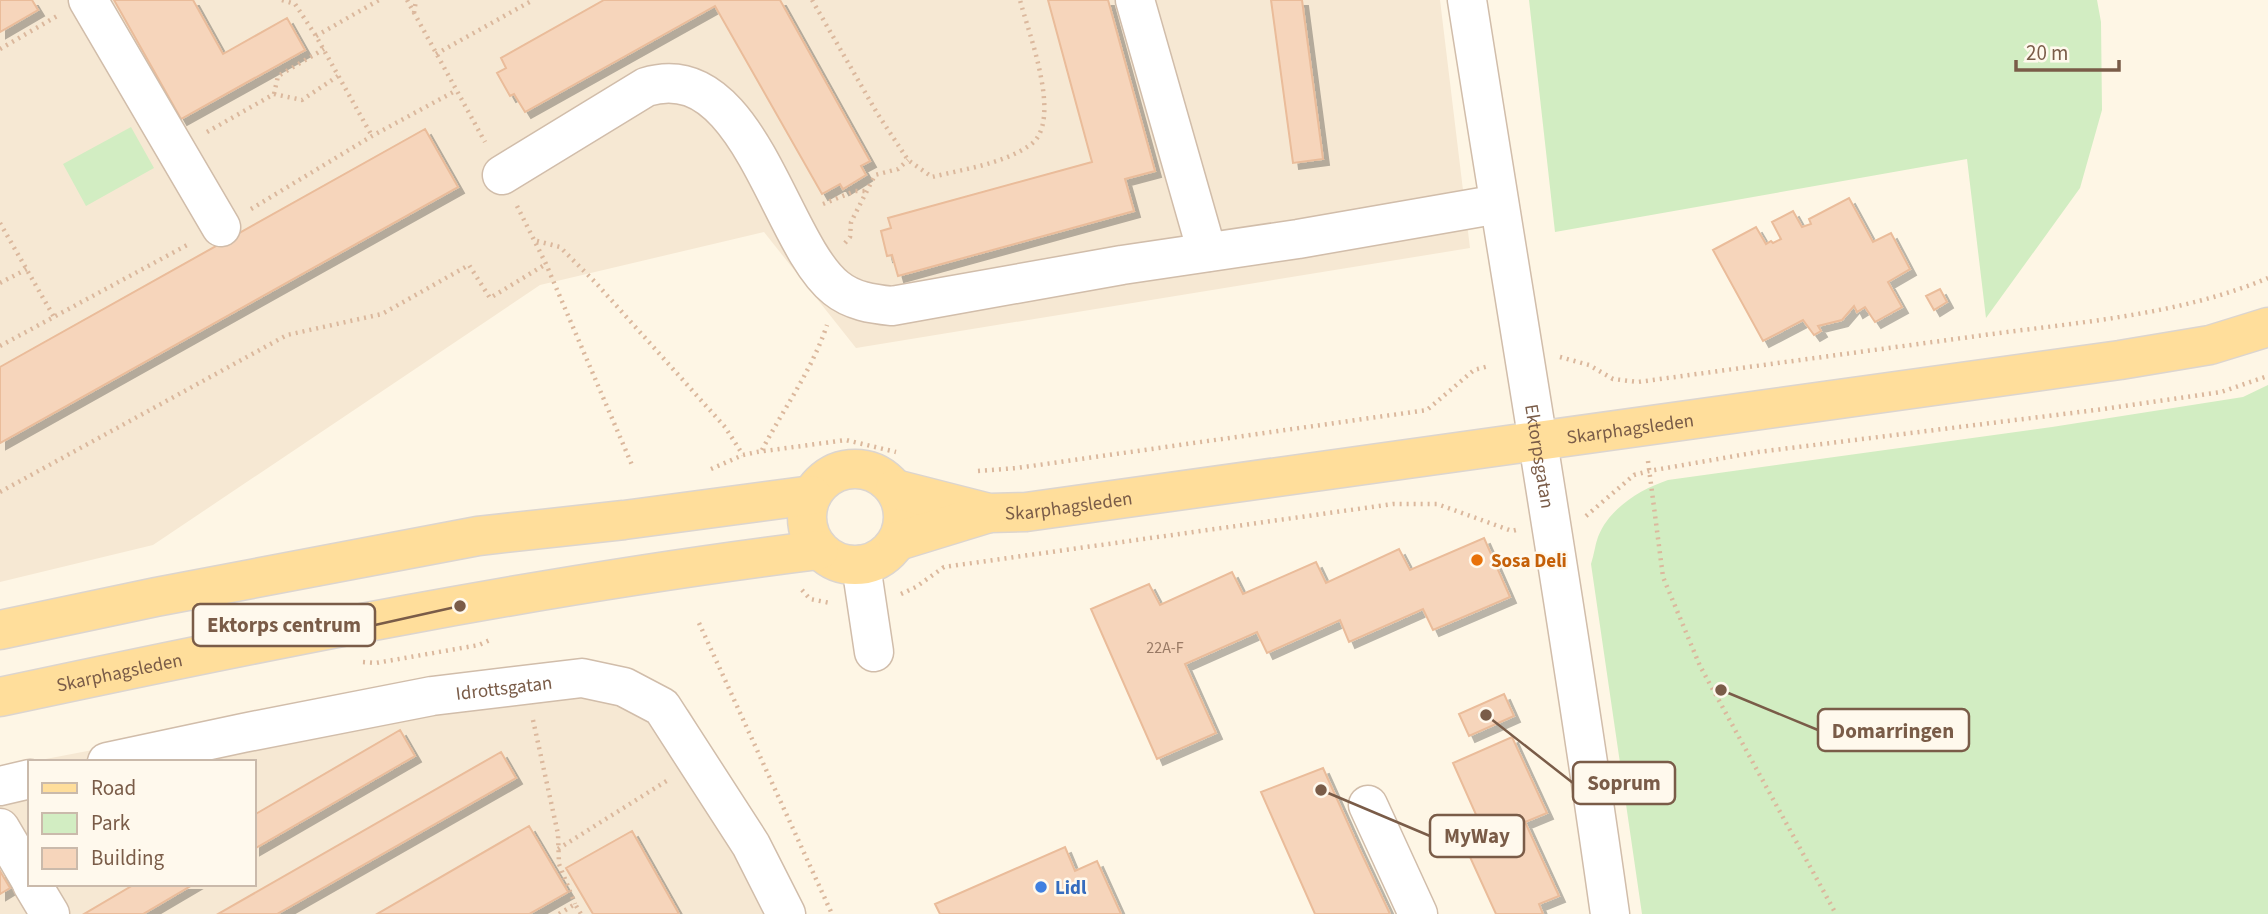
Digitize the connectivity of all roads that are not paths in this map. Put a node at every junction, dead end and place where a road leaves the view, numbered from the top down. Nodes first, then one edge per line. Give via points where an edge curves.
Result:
1 (1135, 0) edge
2 (1467, 0) edge
3 (76, 6) edge
4 (502, 175) road end
5 (1499, 204) junction
6 (221, 227) road end
7 (1207, 252) junction
8 (2268, 327) edge
9 (1538, 441) junction
10 (895, 489) junction
11 (812, 495) junction
12 (989, 513) junction
13 (898, 541) junction
14 (819, 550) junction
15 (861, 565) junction
16 (0, 630) edge
17 (874, 652) dead end
18 (0, 697) edge
19 (116, 760) edge
20 (28, 779) edge
21 (0, 786) edge
22 (1368, 806) dead end
23 (0, 828) edge
24 (28, 877) edge
25 (34, 886) edge
26 (50, 914) edge
27 (786, 914) edge
28 (1418, 914) edge
29 (1610, 914) edge

1 - 7 street
2 - 5 street, Ektorpsgatan
3 - 6 street via 176,150
4 - 7 street via 646,87 663,82 697,91 723,109 749,141 822,273 835,287 871,304 892,306
5 - 7 street
5 - 9 street, Ektorpsgatan
8 - 9 main road, Skarphagsleden via 2210,345 2120,360
9 - 12 main road, Skarphagsleden via 1026,512
9 - 29 street, Ektorpsgatan
10 - 11 main road via 868,471 848,470 830,476
10 - 12 main road, Skarphagsleden
10 - 13 main road via 903,513
11 - 14 main road via 807,522
11 - 16 main road via 478,536
12 - 13 main road, Skarphagsleden
13 - 15 main road via 889,552
14 - 15 main road via 833,561
14 - 18 main road, Skarphagsleden via 460,606
15 - 17 street
19 - 27 street, Idrottsgatan via 418,699 582,678 624,687 662,707 751,845
20 - 21 street
22 - 28 street
23 - 24 street
25 - 26 street

